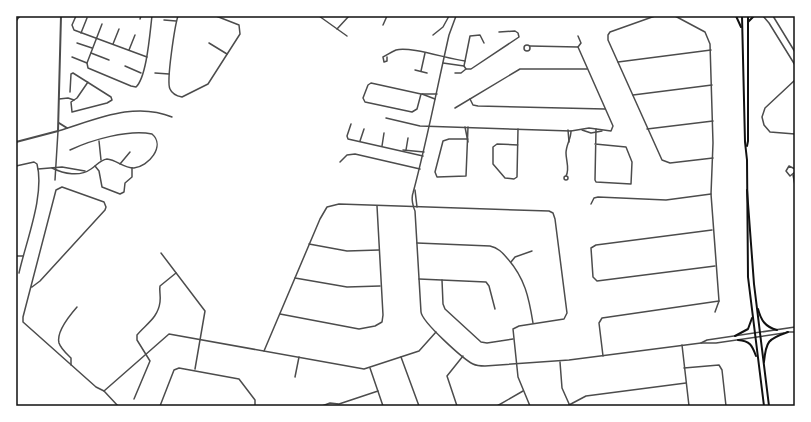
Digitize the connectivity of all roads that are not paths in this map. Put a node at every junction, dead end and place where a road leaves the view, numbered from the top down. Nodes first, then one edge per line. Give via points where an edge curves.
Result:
1 (20, 16) edge
2 (61, 16) edge
3 (76, 16) edge
4 (141, 16) edge
5 (152, 16) edge
6 (178, 16) edge
7 (216, 16) edge
8 (226, 16) edge
9 (230, 16) edge
10 (319, 16) edge
11 (326, 16) edge
12 (350, 16) edge
13 (387, 16) edge
14 (449, 16) edge
15 (456, 16) edge
16 (655, 16) edge
17 (675, 16) edge
18 (736, 16) edge
19 (742, 16) edge
20 (748, 16) edge
21 (754, 16) edge
22 (763, 16) edge
23 (774, 16) edge
24 (87, 18) dead end
25 (140, 19) dead end
26 (224, 19) junction
27 (16, 20) edge
28 (164, 20) dead end
29 (228, 20) junction
30 (324, 20) junction
31 (177, 21) junction
32 (748, 22) junction
33 (102, 24) dead end
34 (383, 25) dead end
35 (742, 28) junction
36 (119, 29) dead end
37 (337, 29) junction
38 (499, 32) dead end
39 (81, 33) junction
40 (135, 35) dead end
41 (432, 35) dead end
42 (347, 36) dead end
43 (578, 36) dead end
44 (96, 39) junction
45 (77, 43) dead end
46 (208, 43) dead end
47 (484, 43) dead end
48 (112, 44) junction
49 (530, 46) dead end
50 (578, 47) junction
51 (93, 48) junction
52 (128, 50) junction
53 (711, 50) junction
54 (795, 52) edge
55 (91, 53) junction
56 (425, 53) junction
57 (227, 54) junction
58 (72, 57) dead end
59 (146, 57) junction
60 (387, 57) dead end
61 (444, 58) junction
62 (109, 60) dead end
63 (465, 61) junction
64 (443, 62) junction
65 (618, 62) junction
66 (87, 63) junction
67 (795, 64) edge
68 (125, 66) dead end
69 (464, 66) junction
70 (466, 69) junction
71 (587, 69) junction
72 (415, 70) dead end
73 (421, 71) junction
74 (142, 73) junction
75 (155, 73) dead end
76 (427, 73) dead end
77 (456, 73) dead end
78 (170, 74) junction
79 (795, 80) edge
80 (88, 82) junction
81 (712, 85) junction
82 (70, 92) dead end
83 (421, 94) junction
84 (437, 94) junction
85 (633, 95) junction
86 (59, 99) junction
87 (470, 99) junction
88 (74, 100) junction
89 (436, 100) junction
90 (455, 108) dead end
91 (605, 109) junction
92 (172, 117) dead end
93 (386, 118) dead end
94 (713, 121) junction
95 (59, 122) junction
96 (351, 124) dead end
97 (430, 126) junction
98 (465, 127) junction
99 (468, 127) junction
100 (746, 127) junction
101 (67, 128) junction
102 (364, 129) dead end
103 (518, 129) junction
104 (596, 129) junction
105 (647, 129) junction
106 (58, 130) junction
107 (582, 130) junction
108 (570, 131) junction
109 (602, 131) junction
110 (596, 132) junction
111 (384, 134) dead end
112 (795, 134) edge
113 (408, 138) dead end
114 (467, 139) junction
115 (99, 141) junction
116 (360, 141) junction
117 (16, 142) edge
118 (595, 144) junction
119 (518, 145) junction
120 (382, 146) junction
121 (70, 150) dead end
122 (406, 151) junction
123 (130, 152) dead end
124 (424, 152) junction
125 (423, 156) junction
126 (713, 158) junction
127 (101, 160) junction
128 (340, 162) dead end
129 (120, 164) junction
130 (16, 166) edge
131 (56, 166) junction
132 (95, 166) junction
133 (52, 168) junction
134 (67, 168) junction
135 (132, 168) junction
136 (38, 169) junction
137 (420, 169) junction
138 (795, 169) edge
139 (56, 170) junction
140 (78, 170) junction
141 (66, 172) junction
142 (86, 172) junction
143 (795, 172) edge
144 (77, 174) junction
145 (793, 175) junction
146 (566, 176) dead end
147 (55, 180) dead end
148 (795, 185) edge
149 (415, 189) junction
150 (748, 190) junction
151 (711, 194) junction
152 (591, 204) dead end
153 (377, 206) junction
154 (413, 208) junction
155 (417, 208) junction
156 (415, 211) junction
157 (712, 230) junction
158 (417, 243) junction
159 (309, 244) junction
160 (379, 250) junction
161 (532, 251) dead end
162 (161, 253) dead end
163 (16, 256) edge
164 (23, 256) junction
165 (511, 262) junction
166 (715, 266) junction
167 (19, 273) dead end
168 (176, 273) junction
169 (295, 278) junction
170 (419, 279) junction
171 (442, 280) junction
172 (381, 286) junction
173 (32, 287) junction
174 (719, 301) junction
175 (756, 304) junction
176 (77, 307) dead end
177 (495, 309) dead end
178 (715, 312) dead end
179 (280, 314) junction
180 (752, 316) junction
181 (533, 323) junction
182 (795, 327) edge
183 (777, 330) junction
184 (436, 332) junction
185 (759, 332) junction
186 (788, 332) junction
187 (795, 332) edge
188 (754, 334) junction
189 (735, 336) junction
190 (729, 337) junction
191 (760, 337) junction
192 (754, 338) junction
193 (201, 339) junction
194 (513, 339) junction
195 (738, 340) junction
196 (729, 341) junction
197 (701, 343) junction
198 (682, 345) junction
199 (264, 351) junction
200 (146, 354) junction
201 (463, 356) junction
202 (603, 356) junction
203 (299, 357) junction
204 (401, 357) junction
205 (560, 361) junction
206 (758, 361) junction
207 (517, 364) junction
208 (71, 365) junction
209 (764, 365) junction
210 (370, 368) junction
211 (684, 368) junction
212 (194, 370) junction
213 (295, 377) dead end
214 (686, 383) junction
215 (104, 391) junction
216 (378, 391) junction
217 (523, 391) junction
218 (134, 399) dead end
219 (569, 405) edge
220 (118, 406) edge
221 (160, 406) edge
222 (254, 406) edge
223 (322, 406) edge
224 (383, 406) edge
225 (419, 406) edge
226 (457, 406) edge
227 (497, 406) edge
228 (530, 406) edge
229 (689, 406) edge
230 (726, 406) edge
231 (764, 406) edge
232 (769, 406) edge

1 - 27 street
2 - 86 street
3 - 39 street via 72,28
4 - 25 street
5 - 59 street
6 - 31 street
7 - 26 street
8 - 26 street
9 - 29 street
10 - 30 street
11 - 30 street
12 - 37 street
13 - 34 street
14 - 41 street via 444,27
15 - 61 street
16 - 65 street via 610,32 607,37
17 - 53 street via 704,32 709,38
18 - 35 main road
19 - 35 main road
20 - 32 main road
21 - 32 main road
22 - 67 street
23 - 54 street
24 - 39 street
26 - 29 street
28 - 31 street
29 - 57 street via 239,25 241,30
30 - 37 street
31 - 78 street
32 - 100 main road
33 - 44 street
35 - 100 main road
36 - 48 street
37 - 42 street
38 - 70 street via 515,31 519,37 470,69
39 - 44 street
40 - 52 street
43 - 50 street via 581,44
44 - 48 street
44 - 51 street
45 - 51 street
46 - 57 street
47 - 63 street via 480,36 470,36
48 - 52 street
49 - 50 street
50 - 71 street
51 - 55 street
52 - 59 street
53 - 65 street
53 - 81 street
55 - 62 street
55 - 66 street
56 - 60 street via 399,49
56 - 61 street
56 - 73 street
57 - 78 street via 208,84 186,96 177,96 170,89
58 - 66 street
59 - 74 street
61 - 63 street
61 - 64 street
63 - 69 street
64 - 69 street
64 - 84 street
65 - 85 street
66 - 74 street via 89,70 130,86 136,87
68 - 74 street
69 - 70 street
70 - 77 street
71 - 87 street via 523,68
71 - 91 street
72 - 73 street
73 - 76 street
75 - 78 street
79 - 112 street via 765,108 762,117 770,132
80 - 82 street via 72,73
80 - 88 street
80 - 88 street via 112,97 112,100 73,113 70,104
81 - 85 street
81 - 94 street
83 - 83 street via 371,83 363,97 365,102 412,112 417,109
83 - 84 street
83 - 89 street
84 - 89 street
85 - 105 street
86 - 88 street
86 - 95 street
87 - 90 street
87 - 91 street via 473,105 478,106
89 - 97 street
91 - 109 street via 613,129 609,132
92 - 101 street via 133,110
93 - 97 street
94 - 105 street
94 - 126 street
95 - 101 street
95 - 106 street
96 - 116 street via 347,137
97 - 98 street
97 - 124 street
98 - 99 street
98 - 114 street
99 - 103 street
99 - 114 street
100 - 150 main road
101 - 106 street
102 - 116 street
103 - 108 street
103 - 119 street
104 - 107 street
104 - 109 street
104 - 110 street
105 - 126 street via 664,162
106 - 117 street
106 - 131 street
107 - 108 street
107 - 110 street
108 - 146 street via 566,148
109 - 110 street
110 - 118 street
111 - 120 street
113 - 122 street
114 - 114 street via 443,141 435,172 437,177 466,177
115 - 121 street
115 - 127 street
115 - 135 street via 127,132 153,135 156,148 152,158 146,164
116 - 120 street
118 - 118 street via 596,182 631,184 632,162 626,147
119 - 119 street via 517,177 504,178 493,164 492,147 497,144
120 - 122 street
122 - 124 street
122 - 125 street
123 - 129 street
124 - 125 street
125 - 137 street
126 - 151 street
127 - 129 street via 109,159
127 - 132 street
128 - 137 street via 347,155 355,154
129 - 135 street
130 - 136 street via 33,161
131 - 133 street
131 - 134 street
131 - 139 street
132 - 135 street via 99,171 102,187 120,194 124,192 125,183 132,177
132 - 142 street
133 - 136 street
133 - 139 street
134 - 140 street
134 - 141 street
136 - 164 street via 37,200
137 - 149 street
138 - 145 street via 790,166 786,170 788,175
139 - 141 street
139 - 147 street
140 - 142 street
140 - 144 street
141 - 144 street
142 - 144 street
143 - 145 street
145 - 148 street
149 - 154 street
149 - 155 street
150 - 175 main road
150 - 180 main road via 747,267
151 - 152 street via 669,200 598,196
151 - 157 street
153 - 154 street
153 - 159 street via 334,204 327,207
153 - 160 street
154 - 155 street
154 - 156 street
155 - 156 street
155 - 181 street via 551,212 555,219 567,317
156 - 158 street
157 - 166 street
157 - 166 street via 596,245 592,247 591,253 593,277 597,281
158 - 165 street via 490,246 499,250
158 - 170 street
159 - 160 street via 347,251
159 - 169 street
160 - 172 street
161 - 165 street via 515,257
162 - 168 street
163 - 164 street
164 - 167 street
165 - 181 street via 527,289
166 - 174 street
168 - 193 street via 205,311
168 - 200 street via 160,286 157,312 151,322 137,335 137,340
169 - 172 street via 347,287
169 - 179 street
170 - 171 street
170 - 184 street via 421,315
171 - 177 street via 486,282
171 - 194 street via 445,309 481,342
172 - 179 street via 383,318 379,324 367,328 359,329
173 - 173 street via 56,190 62,187 104,202 105,210
173 - 208 street via 24,324
174 - 178 street
174 - 202 street via 602,318 599,323
175 - 183 main road via 763,322
175 - 185 main road
176 - 208 street via 59,339 61,346 72,359
179 - 199 street
180 - 188 main road
180 - 189 main road via 748,328
181 - 194 street via 514,328
182 - 183 street
183 - 185 street
184 - 201 street
184 - 204 street via 421,349
185 - 188 street
185 - 191 main road
186 - 187 street
186 - 191 street
186 - 209 main road via 768,342
188 - 189 street
188 - 192 main road
189 - 190 street
190 - 196 street
190 - 197 street
191 - 192 street
191 - 209 main road
192 - 195 street
192 - 206 main road
193 - 199 street
193 - 200 street via 169,334
193 - 212 street
194 - 207 street
195 - 196 street
195 - 206 main road via 750,343
196 - 197 street
197 - 198 street
198 - 202 street
198 - 211 street
199 - 203 street
200 - 215 street
200 - 218 street via 150,360 149,364
201 - 207 street via 479,366
201 - 226 street via 447,376
202 - 205 street
203 - 210 street via 362,369
203 - 213 street
204 - 210 street
204 - 225 street
205 - 207 street
205 - 219 street via 562,388
206 - 231 main road
207 - 217 street
208 - 215 street
209 - 232 main road
210 - 216 street
211 - 214 street
211 - 230 street via 718,365 722,370
212 - 221 street via 175,368
212 - 222 street via 239,379 255,400
214 - 219 street via 586,396
214 - 229 street
215 - 220 street
216 - 223 street via 338,405
216 - 224 street
217 - 227 street
217 - 228 street

